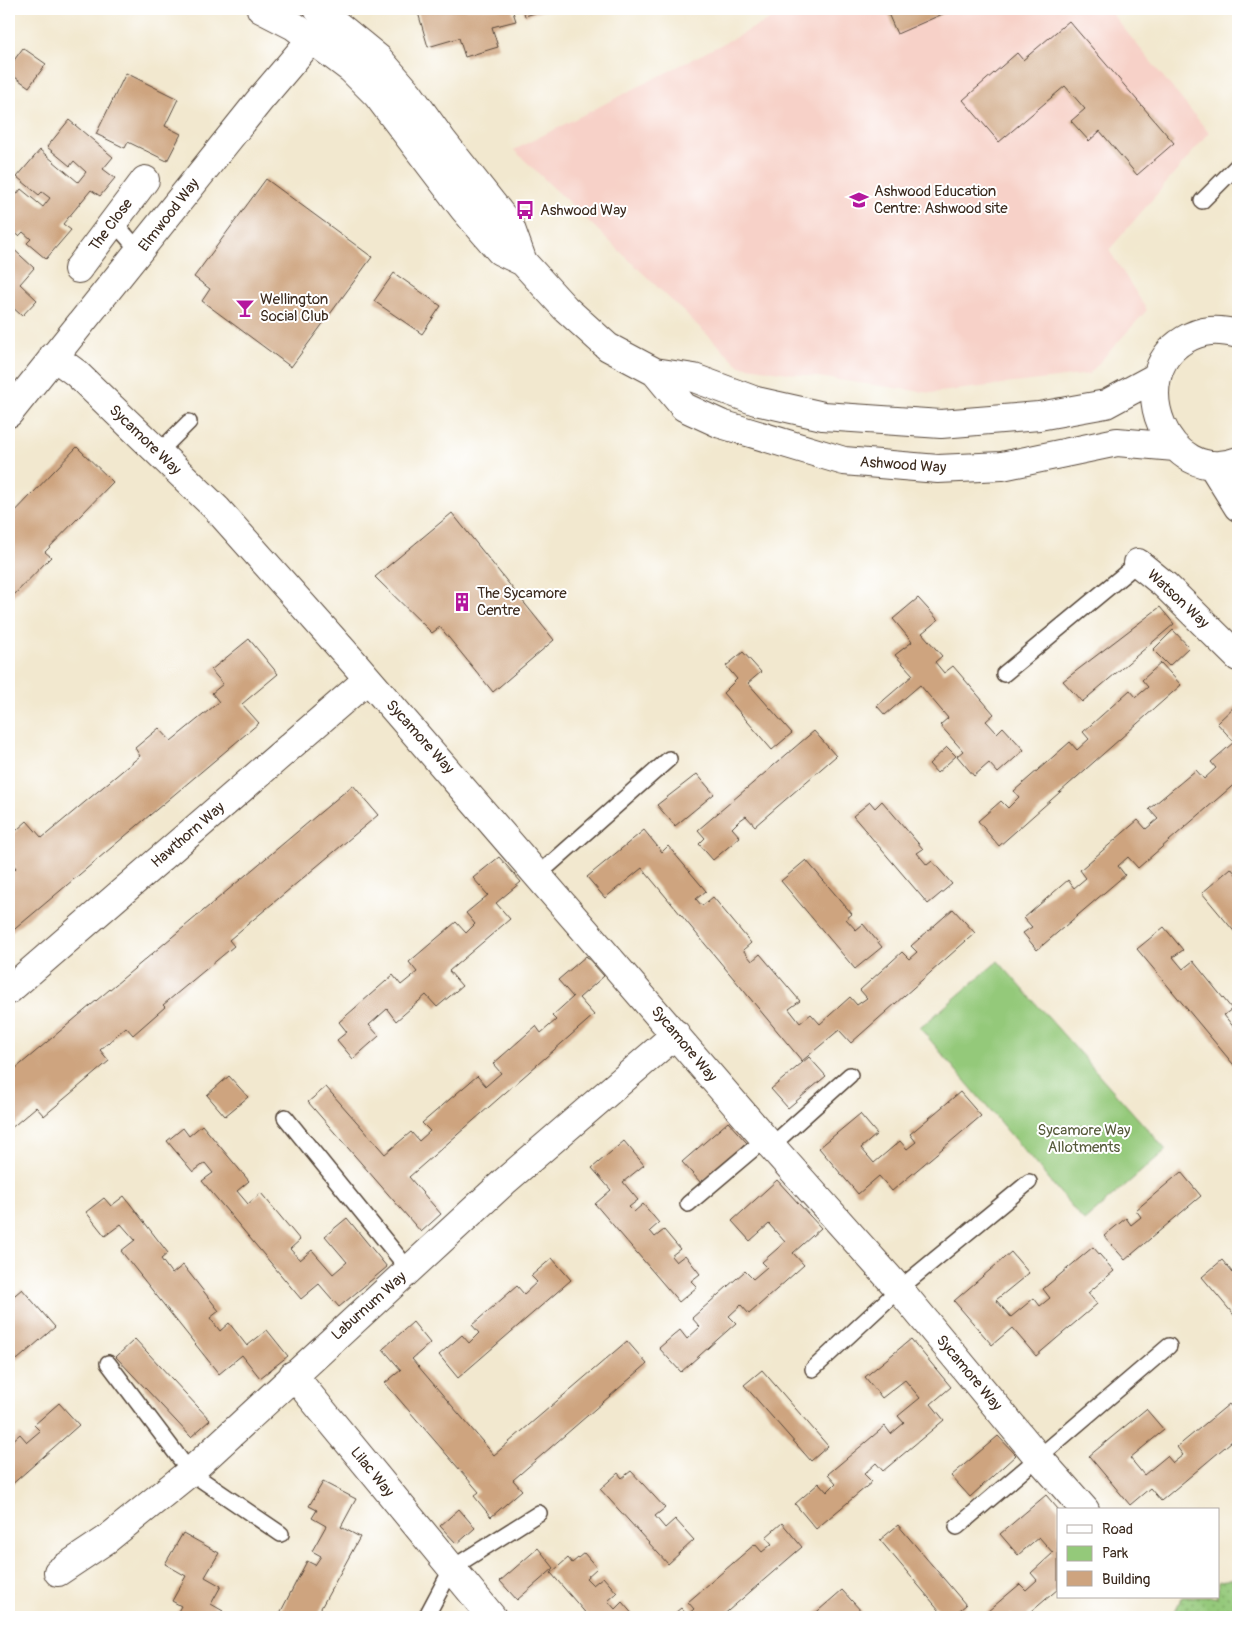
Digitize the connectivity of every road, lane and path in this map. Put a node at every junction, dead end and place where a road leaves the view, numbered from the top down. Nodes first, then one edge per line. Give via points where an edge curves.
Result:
1 (261, 9) edge
2 (324, 13) edge
3 (312, 38) junction
4 (1238, 164) edge
5 (145, 180) dead end
6 (1202, 201) dead end
7 (114, 222) junction
8 (140, 252) junction
9 (523, 262) junction
10 (78, 269) dead end
11 (1238, 334) edge
12 (53, 356) junction
13 (654, 372) junction
14 (1156, 378) junction
15 (9, 413) edge
16 (189, 422) dead end
17 (1175, 447) junction
18 (159, 452) junction
19 (1225, 463) edge
20 (1238, 506) edge
21 (1138, 563) joint
22 (1238, 657) edge
23 (1004, 674) dead end
24 (368, 679) junction
25 (669, 759) dead end
26 (538, 875) junction
27 (9, 990) edge
28 (676, 1034) junction
29 (850, 1075) dead end
30 (285, 1117) dead end
31 (768, 1143) junction
32 (1029, 1182) dead end
33 (688, 1204) dead end
34 (409, 1270) junction
35 (900, 1288) junction
36 (1169, 1346) dead end
37 (108, 1363) dead end
38 (813, 1369) dead end
39 (293, 1375) junction
40 (1038, 1456) junction
41 (190, 1472) junction
42 (1083, 1508) edge
43 (539, 1513) dead end
44 (957, 1527) dead end
45 (280, 1534) dead end
46 (452, 1568) junction
47 (58, 1572) dead end
48 (426, 1617) edge
49 (492, 1617) edge

1 - 3 street, Ashwood Way
2 - 3 street, Elmwood Way
2 - 9 street, Ashwood Way via 378,58 409,94 510,226
3 - 8 street, Elmwood Way
3 - 9 street, Ashwood Way via 377,95 500,251
4 - 6 lane
5 - 7 street, The Close
7 - 8 lane
7 - 10 street, The Close
8 - 12 street, Elmwood Way
9 - 13 street, Ashwood Way via 565,308 608,347
11 - 14 street via 1222,330 1197,332 1176,345 1166,356
12 - 15 street, Elmwood Way
12 - 18 street, Sycamore Way via 76,373
13 - 14 street, Ashwood Way via 694,378 756,401 823,416 941,424 1039,416 1106,404
13 - 17 street, Ashwood Way via 684,407 734,430 844,461 938,469 1002,466 1117,442
14 - 17 street via 1156,408 1164,434
16 - 18 lane
17 - 19 street via 1190,458
18 - 24 street, Sycamore Way via 216,509
19 - 20 street
21 - 22 street, Watson Way
21 - 23 lane
24 - 26 street, Sycamore Way
24 - 27 street, Hawthorn Way
25 - 26 lane
26 - 28 street, Sycamore Way
28 - 31 street, Sycamore Way
28 - 34 street, Laburnum Way via 504,1182
29 - 31 lane
30 - 34 lane
31 - 33 lane
31 - 35 street, Sycamore Way
32 - 35 lane
34 - 39 street, Laburnum Way
35 - 38 lane
35 - 40 street, Sycamore Way
36 - 40 lane
37 - 41 lane
39 - 41 street, Laburnum Way
39 - 46 street, Lilac Way
40 - 42 street, Sycamore Way
40 - 44 lane
41 - 45 lane
41 - 47 street, Laburnum Way via 106,1540
43 - 46 lane
46 - 48 lane
46 - 49 street, Lilac Way

